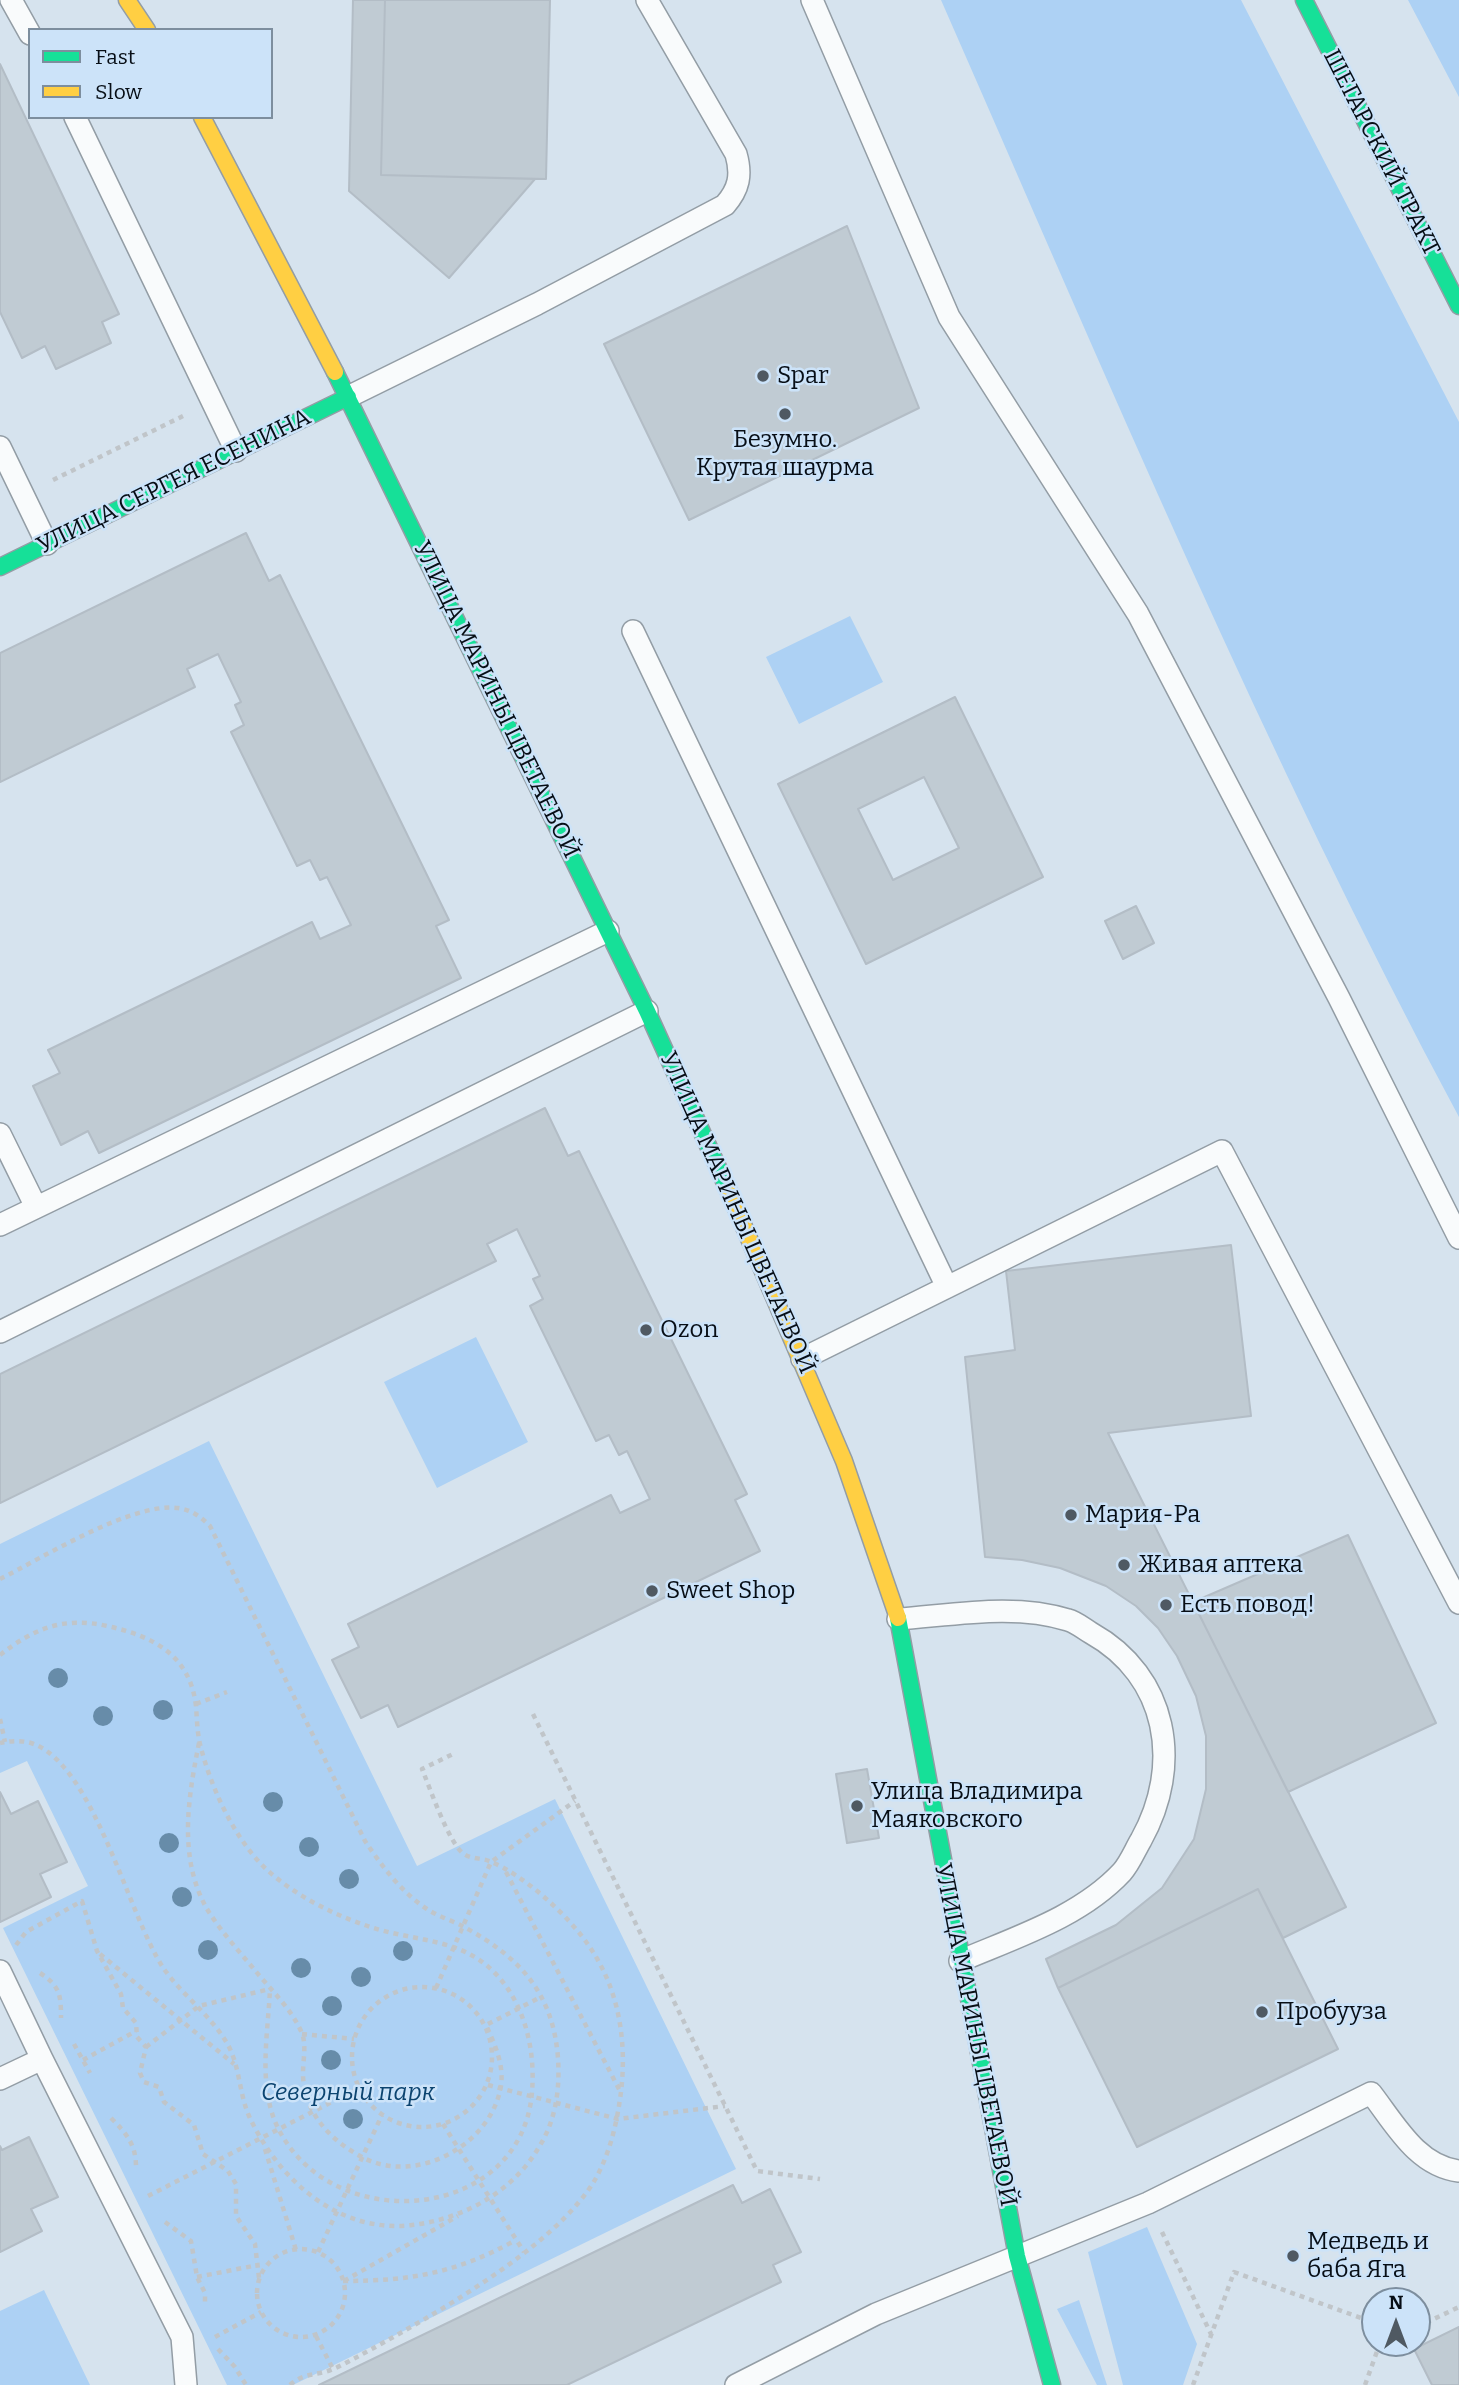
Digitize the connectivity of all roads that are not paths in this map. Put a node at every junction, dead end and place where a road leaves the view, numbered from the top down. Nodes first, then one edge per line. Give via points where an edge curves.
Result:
1 (11, 0) edge
2 (127, 0) edge
3 (647, 0) edge
4 (813, 0) edge
5 (1304, 0) edge
6 (145, 28) edge
7 (28, 30) edge
8 (76, 119) edge
9 (203, 119) edge
10 (1459, 306) edge
11 (348, 397) junction
12 (0, 447) edge
13 (236, 451) junction
14 (47, 544) junction
15 (0, 567) edge
16 (634, 631) dead end
17 (608, 931) junction
18 (647, 1011) junction
19 (0, 1134) edge
20 (36, 1207) junction
21 (0, 1225) edge
22 (1459, 1238) edge
23 (947, 1287) junction
24 (0, 1332) edge
25 (802, 1360) junction
26 (1459, 1603) edge
27 (898, 1619) junction
28 (960, 1961) junction
29 (0, 1972) edge
30 (47, 2068) junction
31 (0, 2079) edge
32 (1459, 2171) edge
33 (1017, 2256) junction
34 (186, 2380) edge
35 (736, 2385) edge
36 (1052, 2385) edge

1 - 7 lane
2 - 6 street
3 - 11 lane via 736,155 739,175 734,195 725,205 619,261
4 - 22 lane via 949,317 1138,614
5 - 10 street, ШЕГАРСКИЙ ТРАКТ
8 - 13 lane
9 - 11 street, УЛИЦА МАРИНЫ ЦВЕТАЕВОЙ
11 - 13 street, УЛИЦА СЕРГЕЯ ЕСЕНИНА
11 - 17 street, УЛИЦА МАРИНЫ ЦВЕТАЕВОЙ
12 - 14 lane
13 - 14 street, УЛИЦА СЕРГЕЯ ЕСЕНИНА
14 - 15 street, УЛИЦА СЕРГЕЯ ЕСЕНИНА
16 - 23 lane
17 - 18 street, УЛИЦА МАРИНЫ ЦВЕТАЕВОЙ
17 - 20 lane
18 - 24 lane
18 - 25 street, УЛИЦА МАРИНЫ ЦВЕТАЕВОЙ
19 - 20 lane
20 - 21 lane
23 - 25 lane
23 - 26 lane via 1222,1151
25 - 27 street, УЛИЦА МАРИНЫ ЦВЕТАЕВОЙ via 878,1544
27 - 28 street, УЛИЦА МАРИНЫ ЦВЕТАЕВОЙ
27 - 28 lane via 1019,1612 1069,1620 1112,1644 1145,1681 1163,1728 1164,1776 1149,1825 1124,1870 1081,1907
28 - 33 street, УЛИЦА МАРИНЫ ЦВЕТАЕВОЙ
29 - 30 lane
30 - 31 lane
30 - 34 lane via 182,2337
32 - 33 lane via 1427,2161 1371,2093 1148,2203
33 - 35 lane via 876,2314
33 - 36 street, УЛИЦА МАРИНЫ ЦВЕТАЕВОЙ

